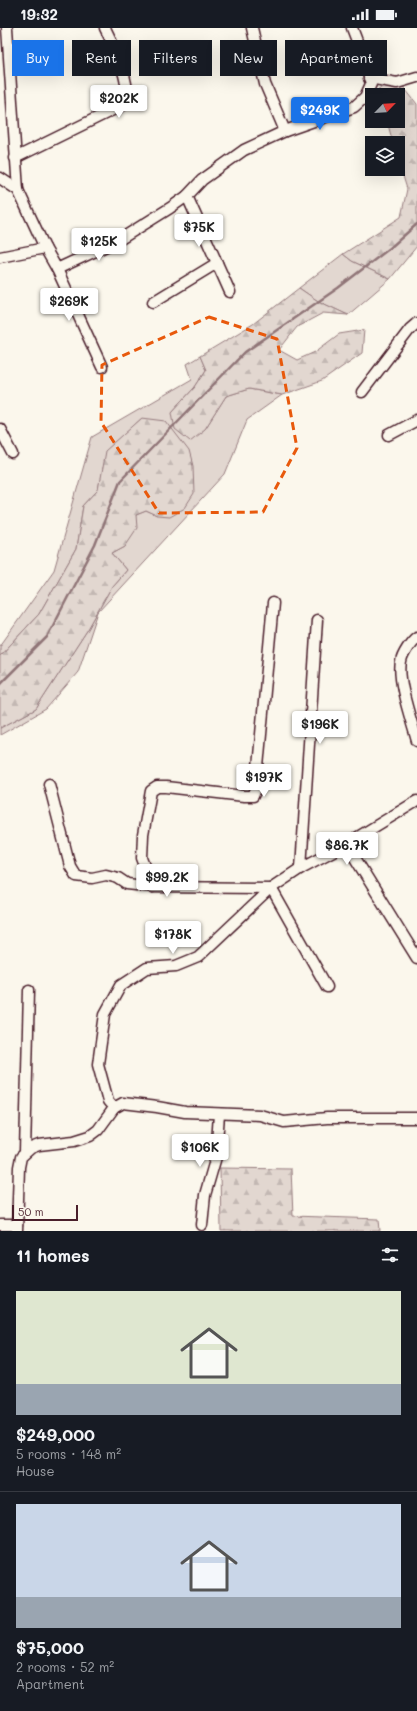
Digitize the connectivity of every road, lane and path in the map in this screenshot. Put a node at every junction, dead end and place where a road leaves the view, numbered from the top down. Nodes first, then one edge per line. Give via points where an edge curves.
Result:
1 (7, 28) edge
2 (105, 28) edge
3 (252, 28) edge
4 (352, 28) edge
5 (417, 77) edge
6 (369, 78) junction
7 (285, 130) junction
8 (16, 158) junction
9 (0, 178) edge
10 (18, 190) junction
11 (187, 196) junction
12 (44, 248) junction
13 (0, 257) edge
14 (217, 262) junction
15 (57, 269) junction
16 (230, 292) dead end
17 (153, 302) dead end
18 (417, 323) edge
19 (102, 367) dead end
20 (362, 392) dead end
21 (417, 420) edge
22 (0, 430) edge
23 (389, 435) dead end
24 (13, 454) dead end
25 (273, 604) dead end
26 (317, 620) dead end
27 (417, 636) edge
28 (417, 741) edge
29 (49, 784) dead end
30 (417, 801) edge
31 (348, 843) junction
32 (301, 868) junction
33 (154, 887) junction
34 (271, 888) junction
35 (417, 958) edge
36 (327, 987) dead end
37 (29, 990) dead end
38 (114, 1108) junction
39 (219, 1114) junction
40 (417, 1118) edge
41 (25, 1152) junction
42 (0, 1225) edge
43 (202, 1225) dead end
44 (17, 1228) edge

1 - 8 street
2 - 8 street via 114,47 128,93 127,103
3 - 7 street via 265,84
4 - 6 street
5 - 6 street via 397,83
6 - 7 street via 371,84 366,97 354,107
7 - 11 street via 244,150 202,180
8 - 10 street
9 - 10 street
10 - 12 street
11 - 14 street
11 - 15 street via 119,240
12 - 13 street
12 - 15 street
14 - 16 street
14 - 17 street
15 - 19 street
18 - 20 street
21 - 23 street
22 - 24 street
25 - 33 street via 256,789 252,796 166,787 157,787 152,791 143,835 142,858
26 - 32 street
27 - 28 street via 401,662 402,686
29 - 33 street via 70,866 76,876 92,878 106,875 127,884
30 - 31 street
31 - 32 street
31 - 35 street
32 - 34 street
33 - 34 street
34 - 36 street
34 - 38 street via 198,957 176,966 147,968 122,985 105,1014 98,1064 108,1101
37 - 41 street
38 - 39 street via 129,1103 185,1112
38 - 41 street via 98,1130 90,1136 74,1141 39,1145
39 - 40 street via 260,1114 284,1122 315,1119
39 - 43 street via 216,1156 205,1195
41 - 44 street via 19,1167
42 - 44 street

